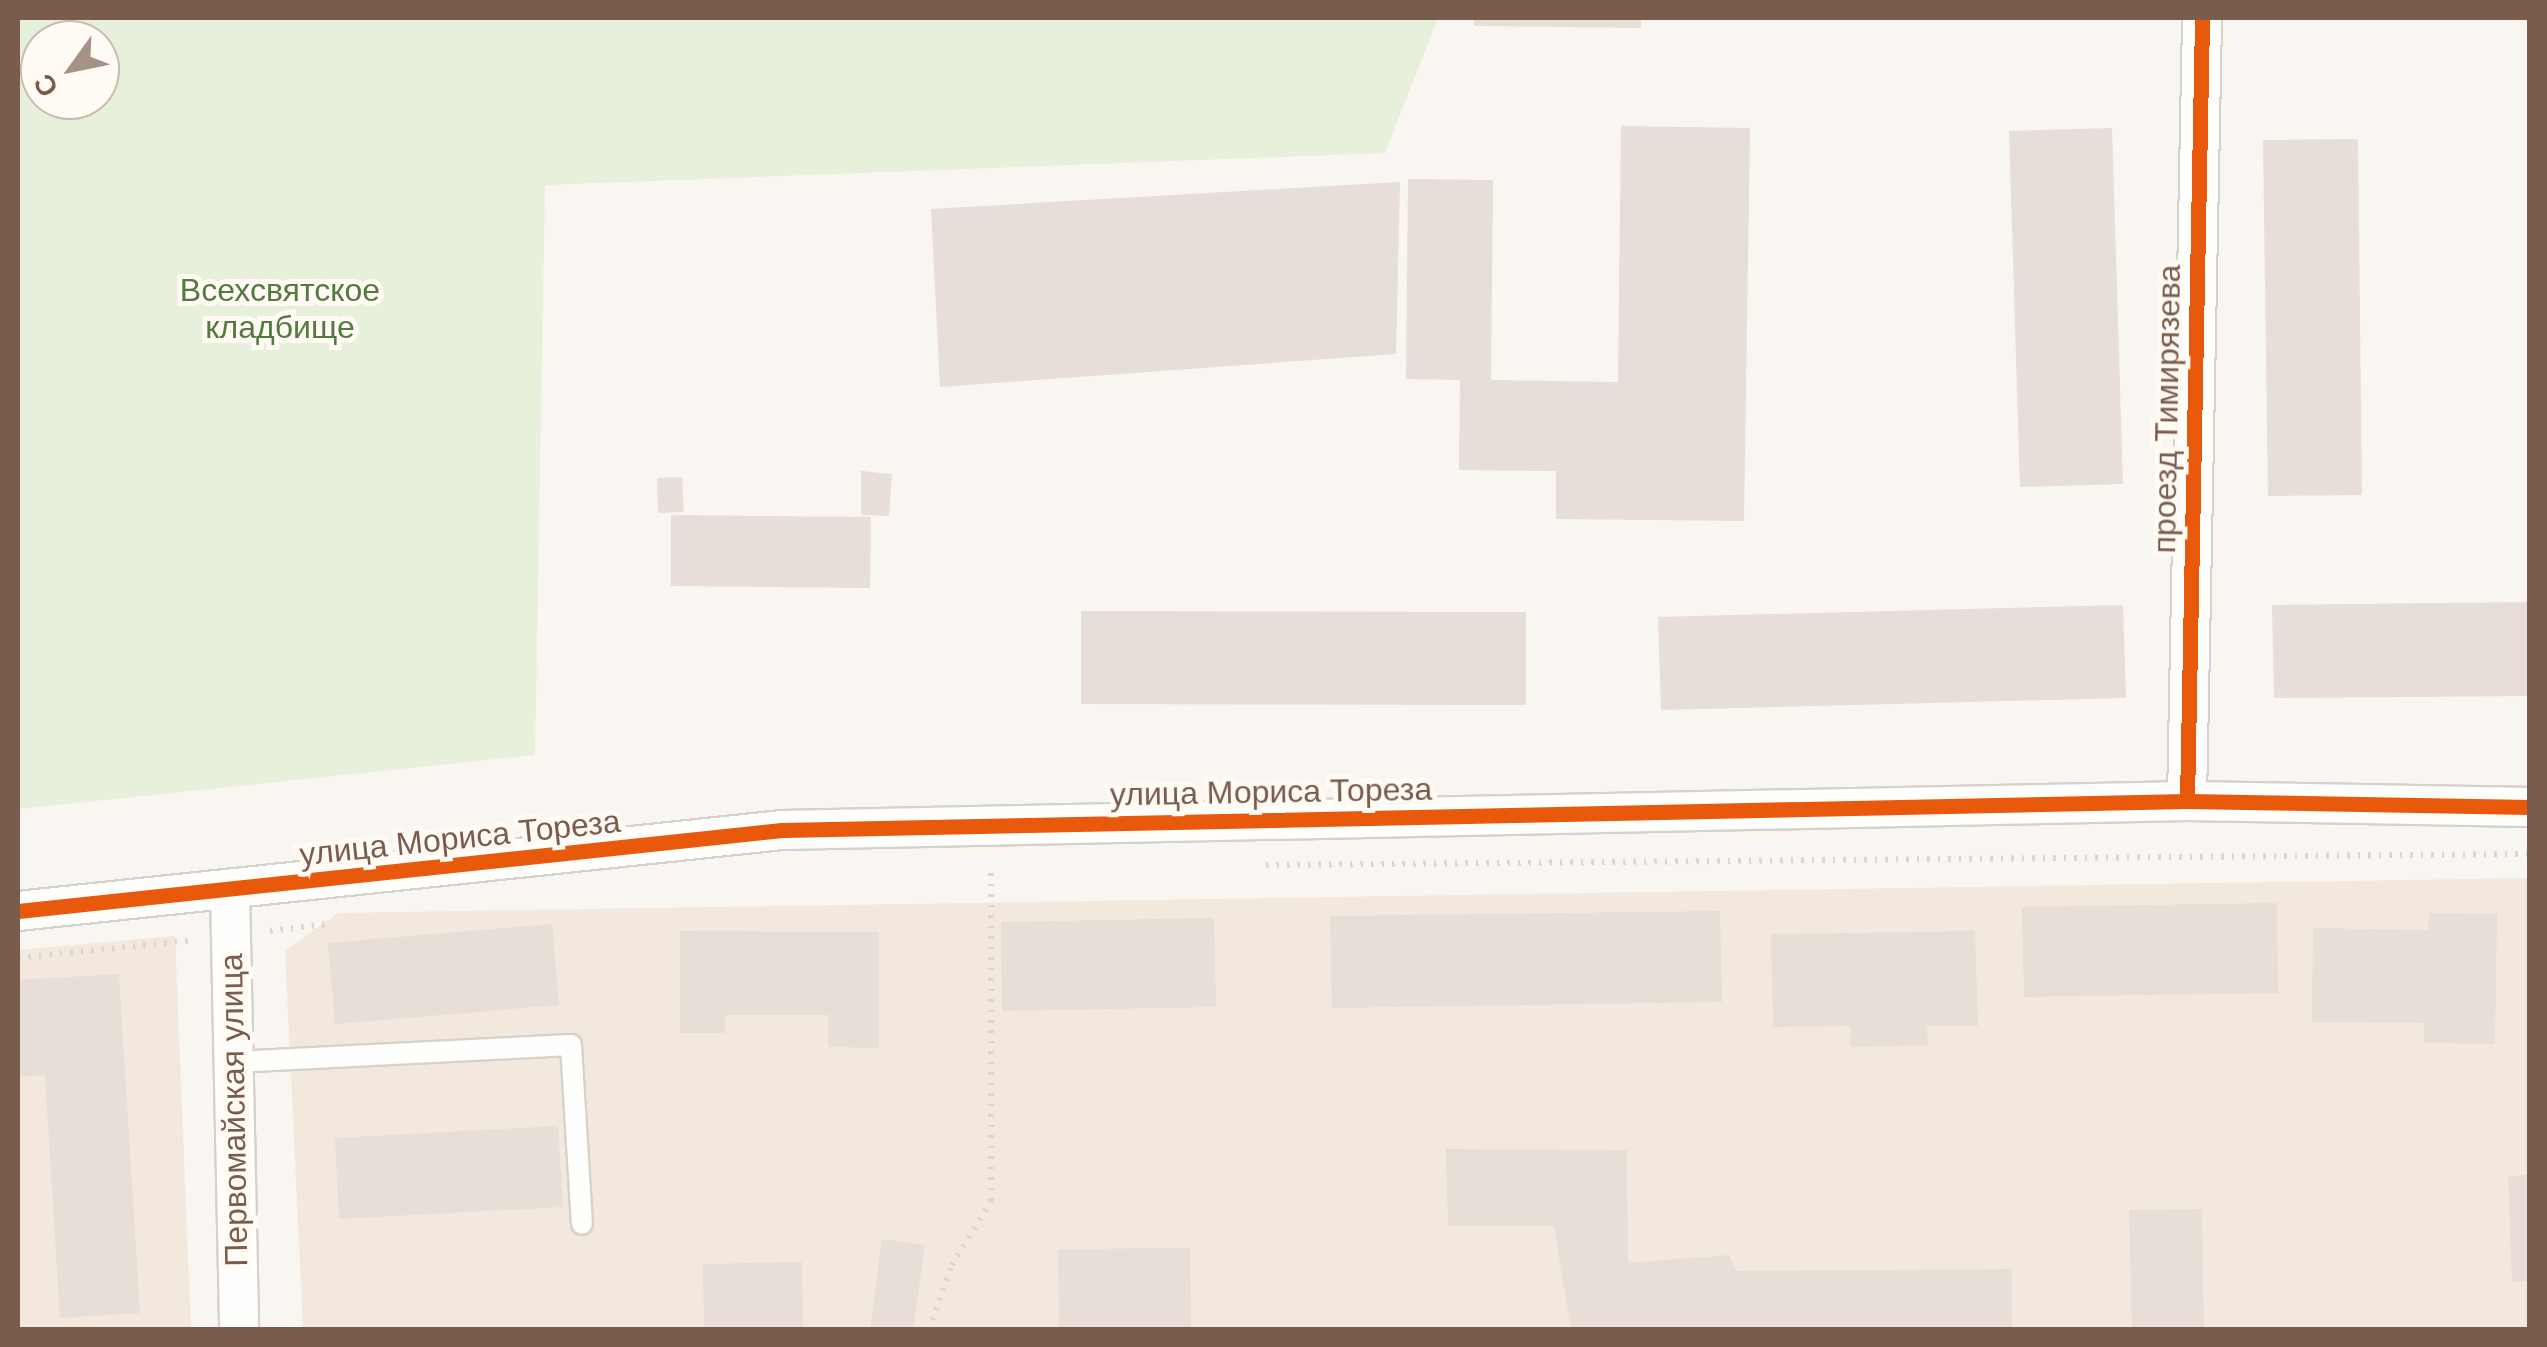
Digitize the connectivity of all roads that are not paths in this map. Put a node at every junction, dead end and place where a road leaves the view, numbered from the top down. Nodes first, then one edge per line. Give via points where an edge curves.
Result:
1 (2202, 18) edge
2 (2187, 800) junction
3 (2530, 807) edge
4 (230, 892) junction
5 (18, 911) edge
6 (234, 1062) junction
7 (582, 1224) dead end
8 (239, 1330) edge

1 - 2 street, проезд Тимирязева
2 - 3 street, улица Мориса Тореза
2 - 4 street, улица Мориса Тореза via 782,830
4 - 5 street, улица Мориса Тореза
4 - 6 street, Первомайская улица
6 - 7 lane via 570,1044
6 - 8 street, Первомайская улица

